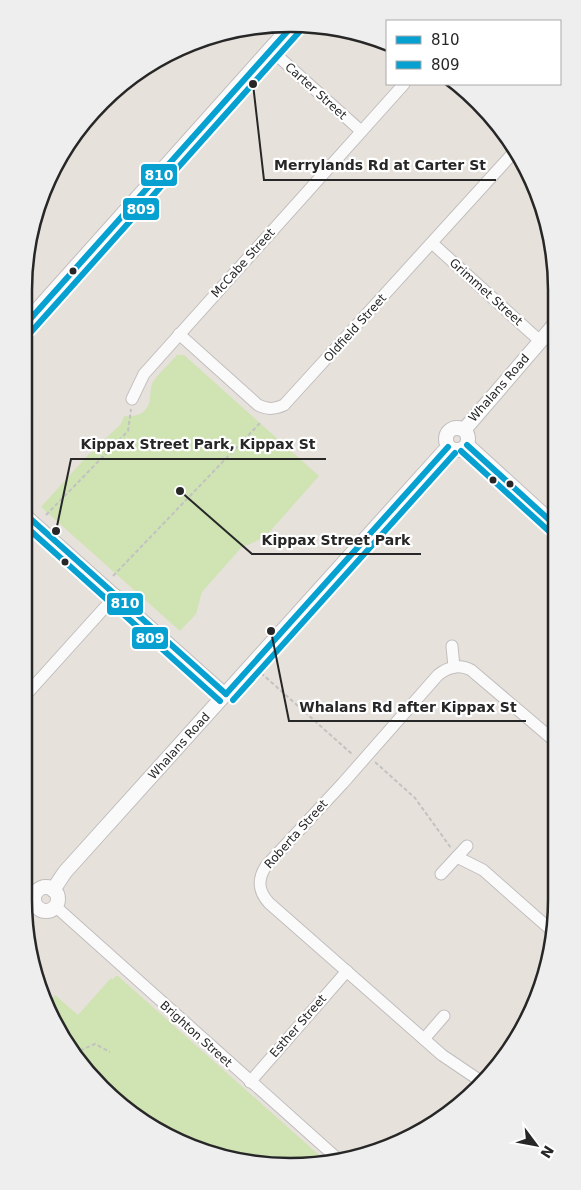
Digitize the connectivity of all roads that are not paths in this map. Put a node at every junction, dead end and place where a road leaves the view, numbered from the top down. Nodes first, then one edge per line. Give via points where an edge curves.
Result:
1 (287, 32) edge
2 (271, 50) junction
3 (403, 85) edge
4 (361, 132) junction
5 (510, 156) edge
6 (432, 243) junction
7 (32, 317) edge
8 (548, 332) edge
9 (179, 334) junction
10 (540, 341) junction
11 (132, 399) road end
12 (464, 430) junction
13 (467, 445) junction
14 (448, 447) junction
15 (548, 519) edge
16 (32, 520) edge
17 (116, 595) junction
18 (452, 646) dead end
19 (454, 667) junction
20 (32, 688) edge
21 (226, 694) junction
22 (548, 735) edge
23 (467, 846) dead end
24 (457, 856) junction
25 (442, 874) dead end
26 (53, 890) junction
27 (55, 906) junction
28 (32, 907) edge
29 (32, 911) edge
30 (547, 926) edge
31 (347, 971) junction
32 (444, 1016) dead end
33 (424, 1039) junction
34 (476, 1078) edge
35 (250, 1082) junction
36 (332, 1154) edge

1 - 2 main road
2 - 4 street, Carter Street
2 - 7 main road
3 - 4 street
4 - 9 street, McCabe Street
5 - 6 street, Oldfield Street
6 - 9 street, Oldfield Street via 289,401 278,408 264,408 253,402
6 - 10 street, Grimmet Street
8 - 10 street, Whalans Road
9 - 11 street, McCabe Street via 144,374
10 - 12 street, Whalans Road
12 - 13 street via 468,436
12 - 14 street via 455,428 448,431 445,438
13 - 14 street via 457,451
13 - 15 street
14 - 21 street, Whalans Road
16 - 17 street
17 - 20 street
17 - 21 street
18 - 19 street
19 - 22 street via 475,672
19 - 31 street, Roberta Street via 438,675 266,866 260,878 259,888 269,903
21 - 26 street, Whalans Road via 65,872
23 - 24 street
24 - 25 street
24 - 30 street via 483,870
26 - 27 street via 57,899
26 - 28 street via 45,887 38,890
27 - 29 street via 48,911
27 - 35 street, Brighton Street
31 - 33 street, Roberta Street
31 - 35 street, Esther Street
32 - 33 street
33 - 34 street, Roberta Street via 446,1059
35 - 36 street, Brighton Street

